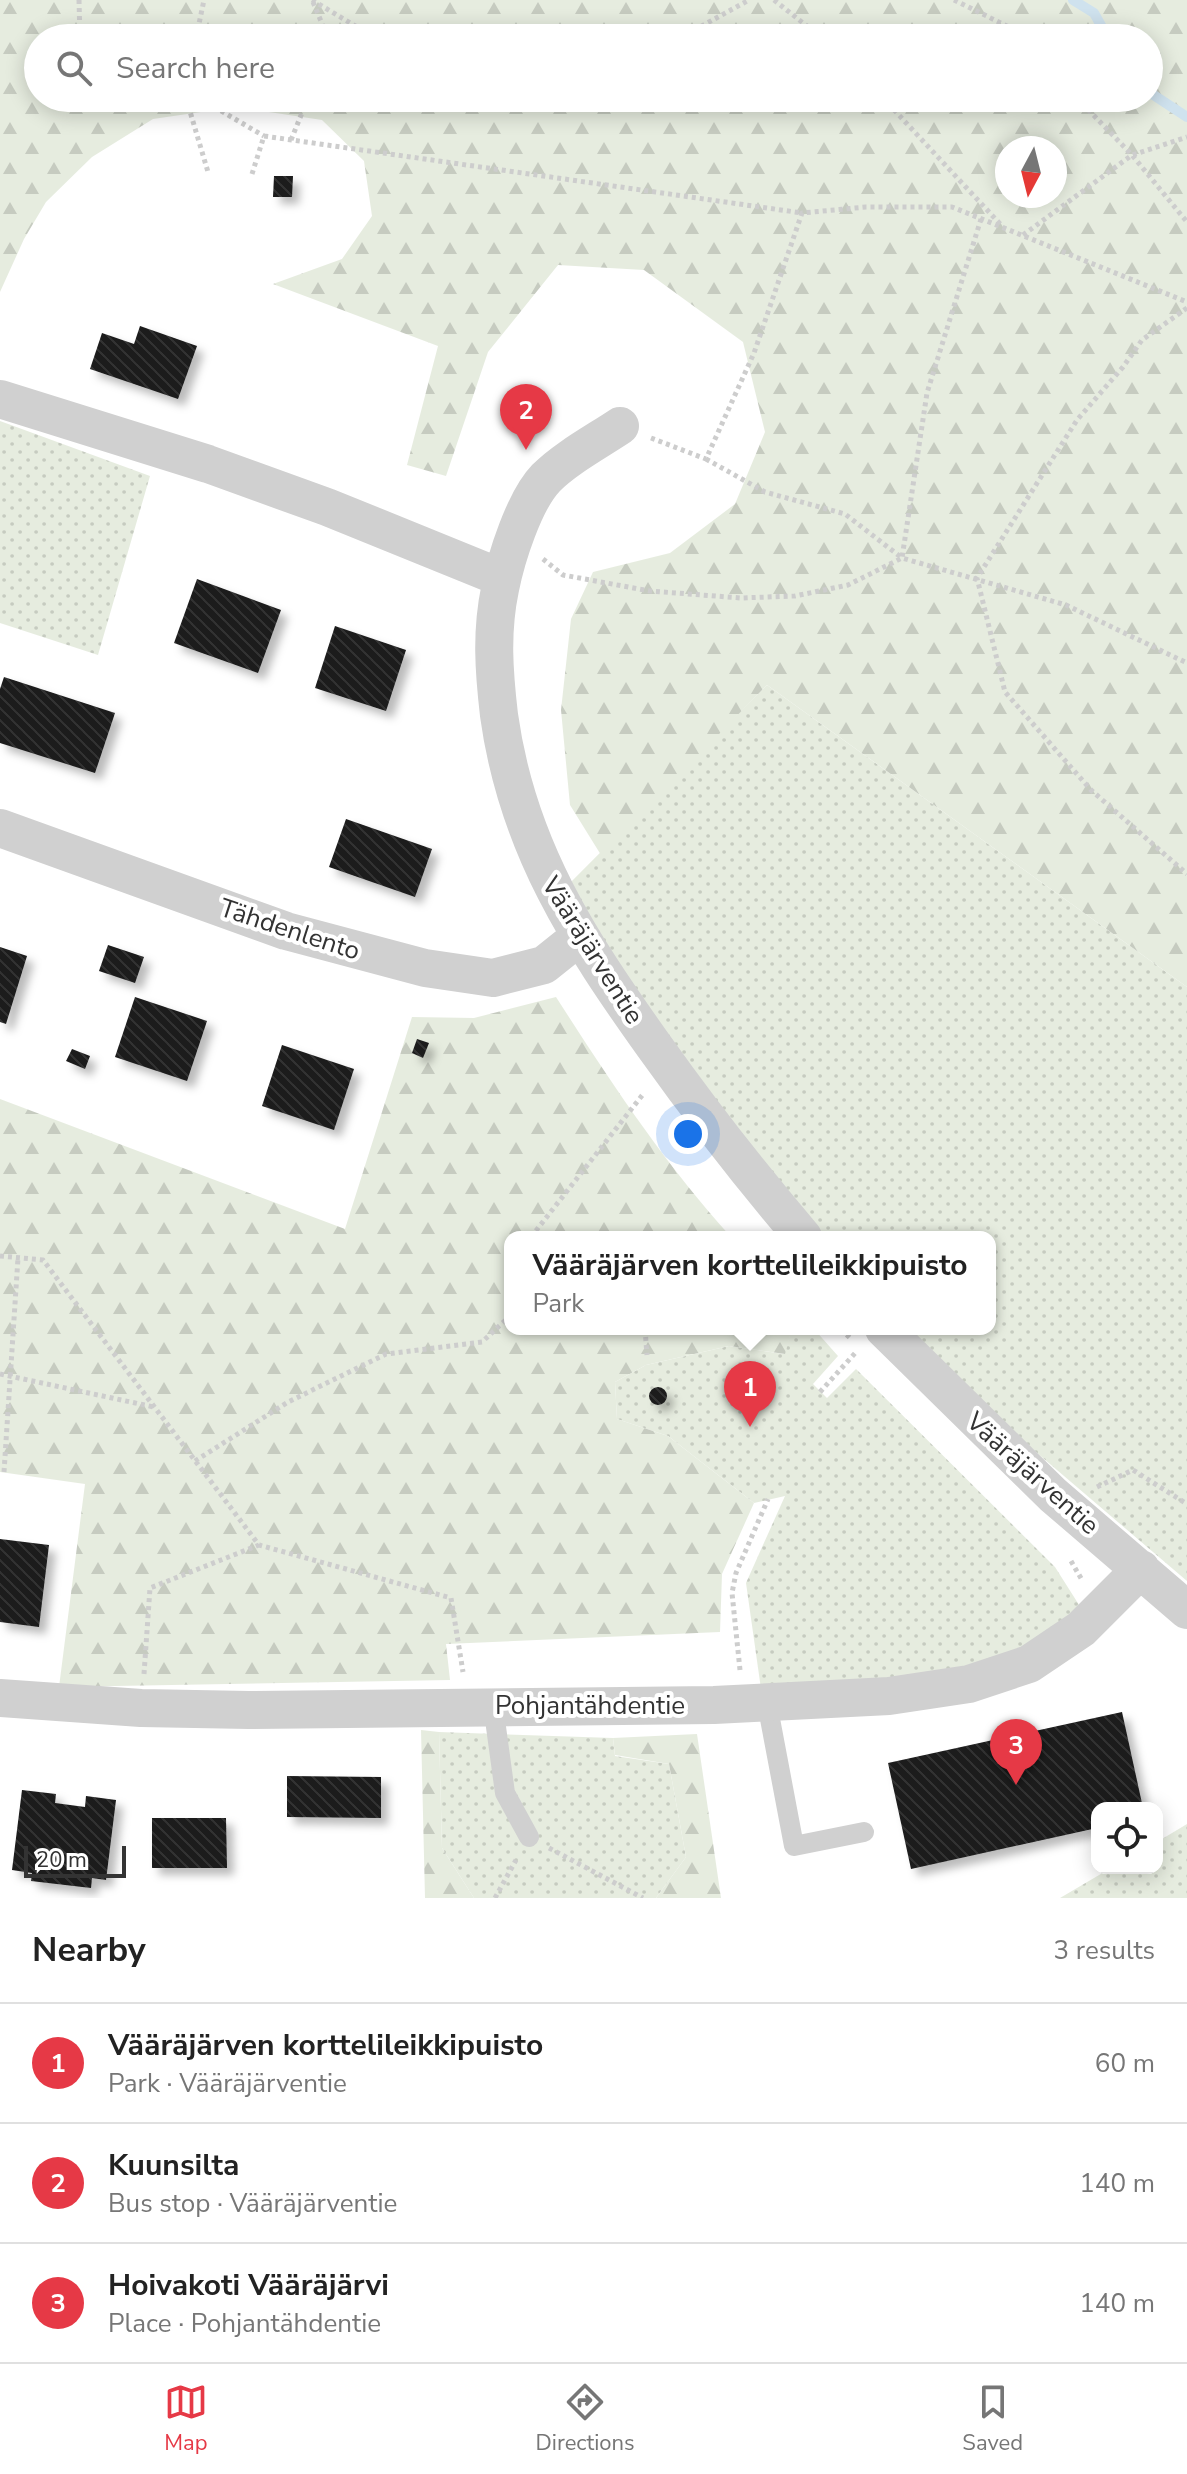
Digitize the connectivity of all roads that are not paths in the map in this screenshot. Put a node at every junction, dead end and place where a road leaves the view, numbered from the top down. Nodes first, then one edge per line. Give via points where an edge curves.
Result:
1 (0, 399) edge
2 (620, 426) road end
3 (519, 574) junction
4 (0, 828) edge
5 (579, 937) junction
6 (798, 1231) edge
7 (872, 1339) edge
8 (1141, 1569) junction
9 (1187, 1610) edge
10 (0, 1698) edge
11 (755, 1703) junction
12 (481, 1705) junction
13 (864, 1832) dead end
14 (529, 1837) road end

1 - 3 street via 208,464
2 - 3 street, Vääräjärventie via 545,479 514,536
3 - 5 street, Vääräjärventie via 494,620 494,672 505,757 542,869
4 - 5 street, Tähdenlento via 286,931 425,968 493,978 544,965
5 - 6 street, Vääräjärventie via 746,1170
7 - 8 street, Vääräjärventie
8 - 9 street, Vääräjärventie
8 - 11 street, Pohjantähdentie via 1081,1629 1029,1664 969,1684 889,1696
10 - 12 street, Pohjantähdentie via 141,1708
11 - 12 street, Pohjantähdentie
11 - 13 lane via 794,1846
12 - 14 lane via 505,1793

